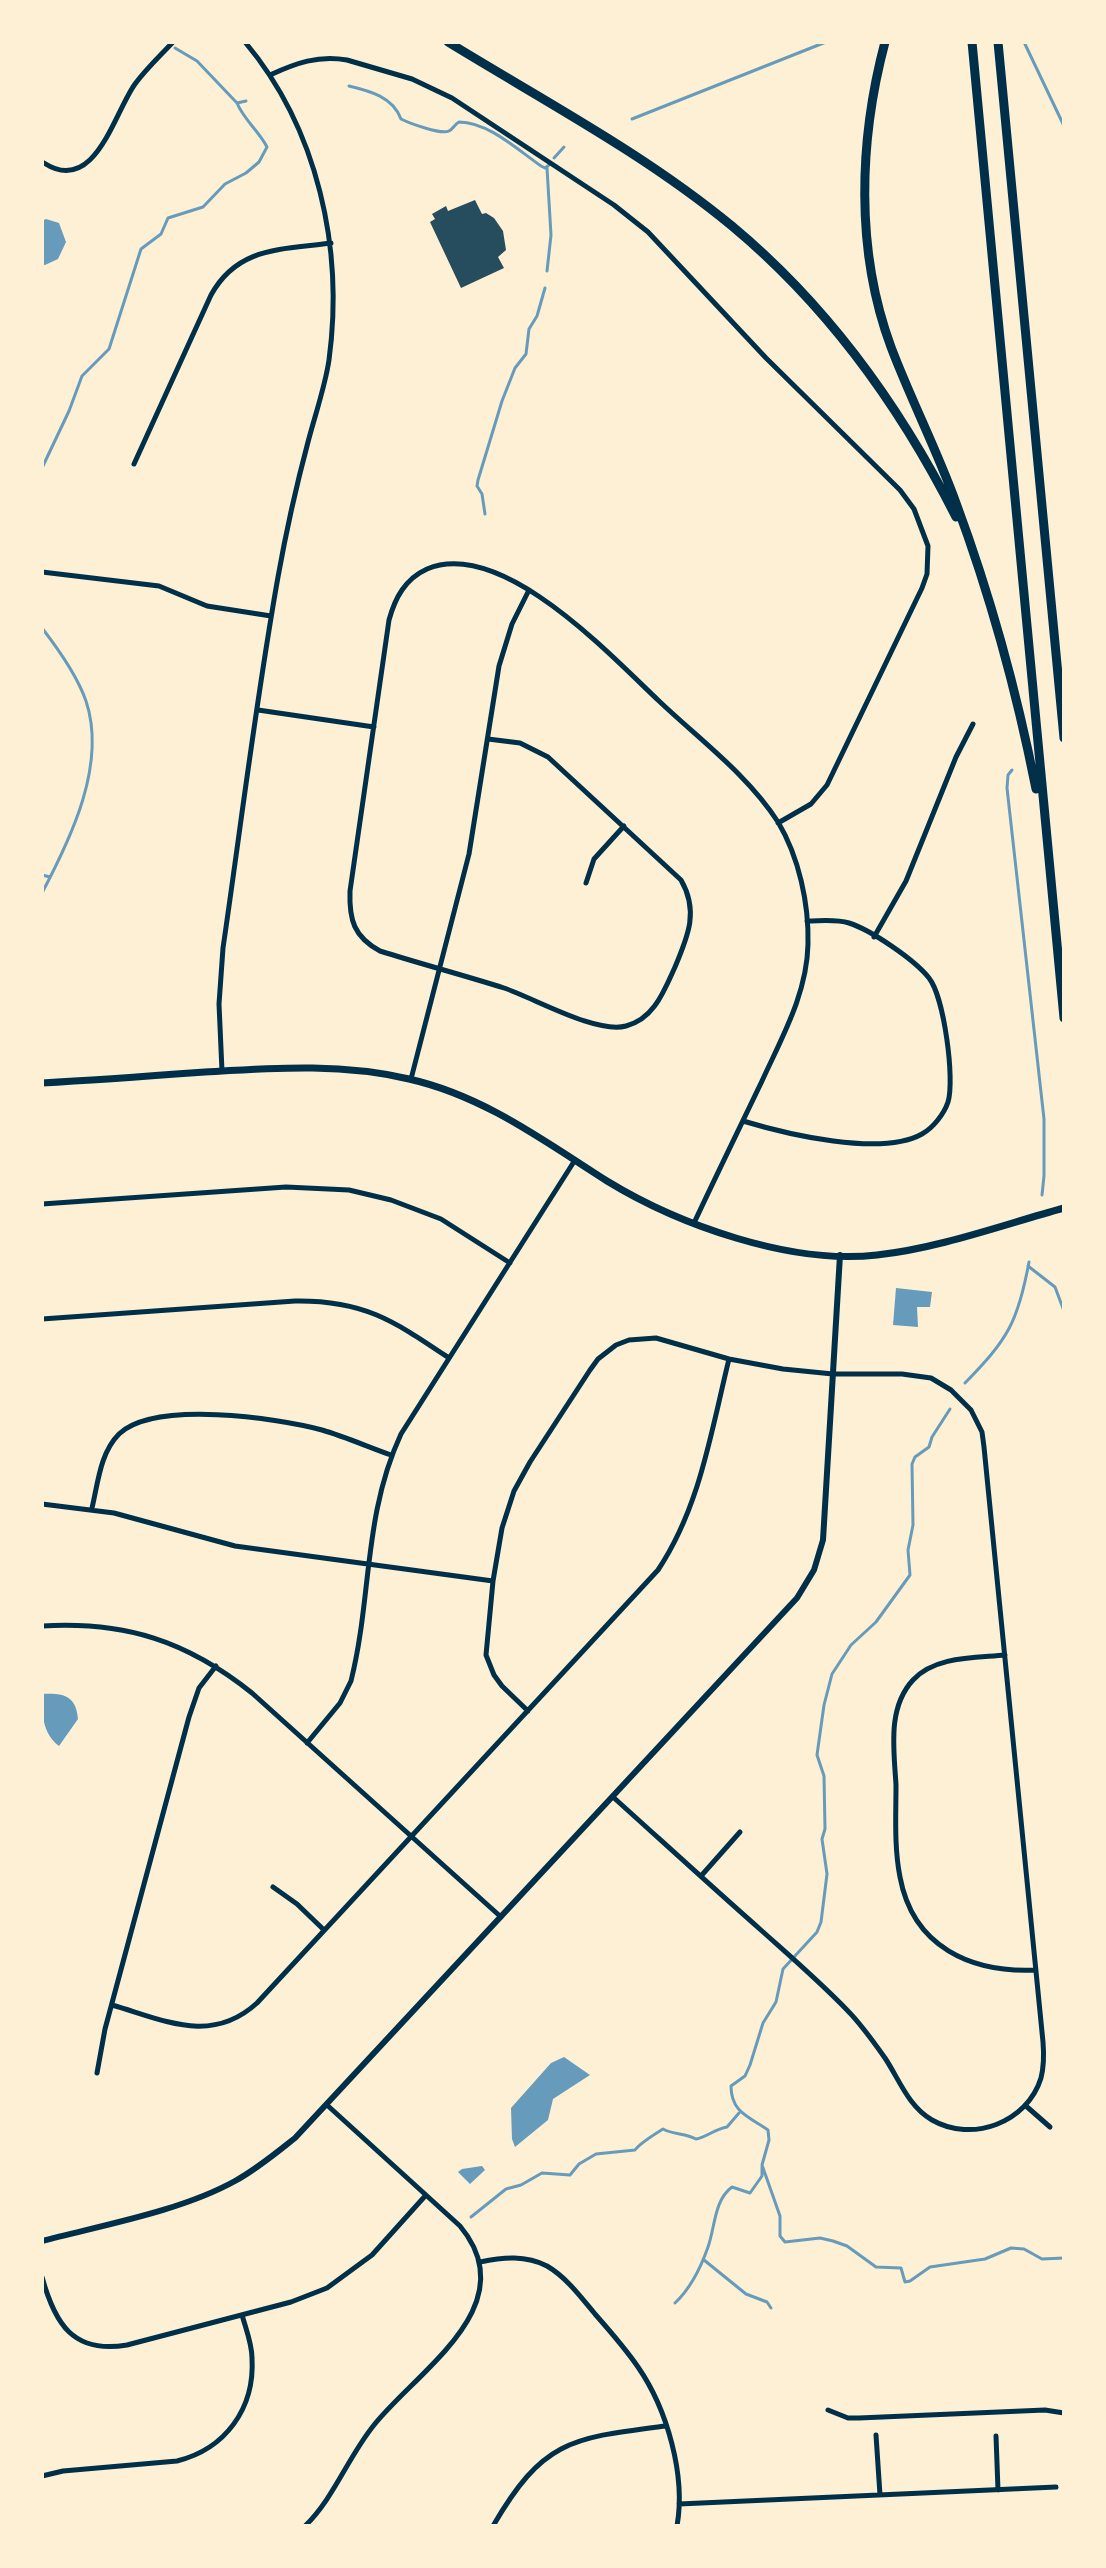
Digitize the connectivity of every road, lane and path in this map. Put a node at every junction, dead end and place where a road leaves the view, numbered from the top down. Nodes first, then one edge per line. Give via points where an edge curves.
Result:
1 (173, 42) edge
2 (245, 42) edge
3 (448, 42) edge
4 (885, 42) edge
5 (972, 42) edge
6 (998, 42) edge
7 (270, 75) junction
8 (44, 163) edge
9 (331, 243) junction
10 (134, 464) dead end
11 (971, 547) junction
12 (42, 572) edge
13 (529, 590) junction
14 (271, 616) junction
15 (258, 710) junction
16 (973, 724) dead end
17 (374, 727) junction
18 (1064, 738) edge
19 (488, 739) junction
20 (778, 823) junction
21 (624, 826) junction
22 (1047, 840) junction
23 (586, 883) dead end
24 (807, 921) junction
25 (874, 937) junction
26 (440, 970) junction
27 (1064, 1018) edge
28 (222, 1071) junction
29 (411, 1079) junction
30 (42, 1083) edge
31 (743, 1121) junction
32 (575, 1159) junction
33 (42, 1204) edge
34 (1064, 1208) edge
35 (693, 1224) junction
36 (840, 1255) junction
37 (510, 1263) junction
38 (42, 1319) edge
39 (449, 1358) junction
40 (729, 1359) junction
41 (833, 1374) junction
42 (391, 1455) junction
43 (42, 1504) edge
44 (92, 1508) junction
45 (368, 1564) junction
46 (493, 1581) junction
47 (42, 1626) edge
48 (1005, 1655) junction
49 (216, 1666) junction
50 (528, 1711) junction
51 (307, 1743) junction
52 (613, 1797) junction
53 (740, 1832) dead end
54 (411, 1837) junction
55 (701, 1876) junction
56 (273, 1887) dead end
57 (501, 1917) junction
58 (324, 1930) junction
59 (1036, 1970) junction
60 (112, 2005) junction
61 (97, 2073) dead end
62 (327, 2105) junction
63 (1026, 2106) junction
64 (1050, 2127) dead end
65 (426, 2195) junction
66 (42, 2241) edge
67 (480, 2262) junction
68 (42, 2277) edge
69 (242, 2315) junction
70 (828, 2410) dead end
71 (1064, 2413) edge
72 (665, 2426) junction
73 (876, 2435) dead end
74 (996, 2436) dead end
75 (42, 2476) edge
76 (1056, 2487) dead end
77 (998, 2490) junction
78 (880, 2495) junction
79 (679, 2504) junction
80 (305, 2526) edge
81 (493, 2526) edge
82 (677, 2526) edge

1 - 8 street via 134,85 91,159 68,171
2 - 7 street
3 - 11 highway via 662,174 793,281 905,423
4 - 11 highway via 866,150 871,268 890,345
5 - 22 highway
6 - 18 highway
7 - 9 street via 311,160
7 - 20 street via 333,57 412,79 482,116 648,232 773,365 887,475 914,509 929,560 915,605 827,785 811,804
9 - 10 street via 261,252 226,273
9 - 14 street via 328,363 288,520
11 - 22 highway via 1006,653
12 - 14 street via 159,586 207,606
13 - 17 street via 470,565 448,564 423,571 404,587 392,609
13 - 19 street via 503,649
13 - 20 street via 566,615 732,770
14 - 15 street
15 - 17 street
15 - 28 street via 223,948
16 - 25 street via 906,881
17 - 26 street via 350,891 353,928 380,951
19 - 21 street via 520,743 548,757
19 - 26 street via 469,854
20 - 24 street via 799,875
21 - 23 street via 594,859
21 - 26 street via 681,880 692,914 681,954 647,1015 626,1026 604,1027
22 - 27 highway
24 - 25 street via 848,923
24 - 31 street via 806,962 797,1002
25 - 31 street via 921,970 937,991 950,1090 944,1111 919,1136 906,1140 797,1136
26 - 29 street
28 - 29 main road via 337,1068
28 - 30 main road
29 - 32 main road via 500,1113
31 - 35 street
32 - 35 main road
32 - 37 street
33 - 37 street via 286,1187 349,1190 441,1219
34 - 36 main road via 932,1245 874,1256
35 - 36 main road via 785,1249
36 - 41 street
37 - 39 street
38 - 39 street via 326,1302 386,1318
39 - 42 street
40 - 41 street
40 - 46 street via 656,1338 629,1340 598,1359 521,1478 502,1528
40 - 50 street via 697,1492 670,1553
41 - 48 street via 931,1378 962,1399 977,1419
41 - 52 street via 824,1532 810,1577 797,1598
42 - 44 street via 288,1422 227,1415 145,1420 120,1433 106,1453
42 - 45 street
43 - 44 street
44 - 45 street via 235,1546
45 - 46 street
45 - 51 street via 351,1681
46 - 50 street via 486,1655 502,1686
47 - 49 street via 107,1626 138,1633 173,1643
48 - 59 street
48 - 59 street via 942,1663 915,1677 899,1702 894,1730 898,1866 912,1911 944,1948 985,1968
49 - 51 street
49 - 60 street via 199,1688 189,1717
50 - 54 street
51 - 54 street
52 - 55 street
52 - 57 street
53 - 55 street
54 - 57 street
54 - 58 street
55 - 63 street via 864,2029 912,2103 931,2120 956,2129 988,2128
56 - 58 street
57 - 62 street
58 - 60 street via 236,2020 197,2028
59 - 63 street via 1043,2069
60 - 61 street
62 - 65 street
62 - 66 street via 279,2151 216,2190
63 - 64 street
65 - 67 street via 471,2239
65 - 69 street via 344,2278 308,2297
67 - 72 street via 526,2259 547,2266 569,2284 640,2369
67 - 80 street via 479,2300 464,2329 374,2425
68 - 69 street via 60,2324 102,2348
69 - 75 street via 252,2357 251,2386 236,2423 216,2444 177,2461
70 - 71 street via 848,2418
72 - 79 street
72 - 81 street via 594,2436 565,2446 521,2482
73 - 78 street
74 - 77 street
76 - 77 street
77 - 78 street
78 - 79 street
79 - 82 street

